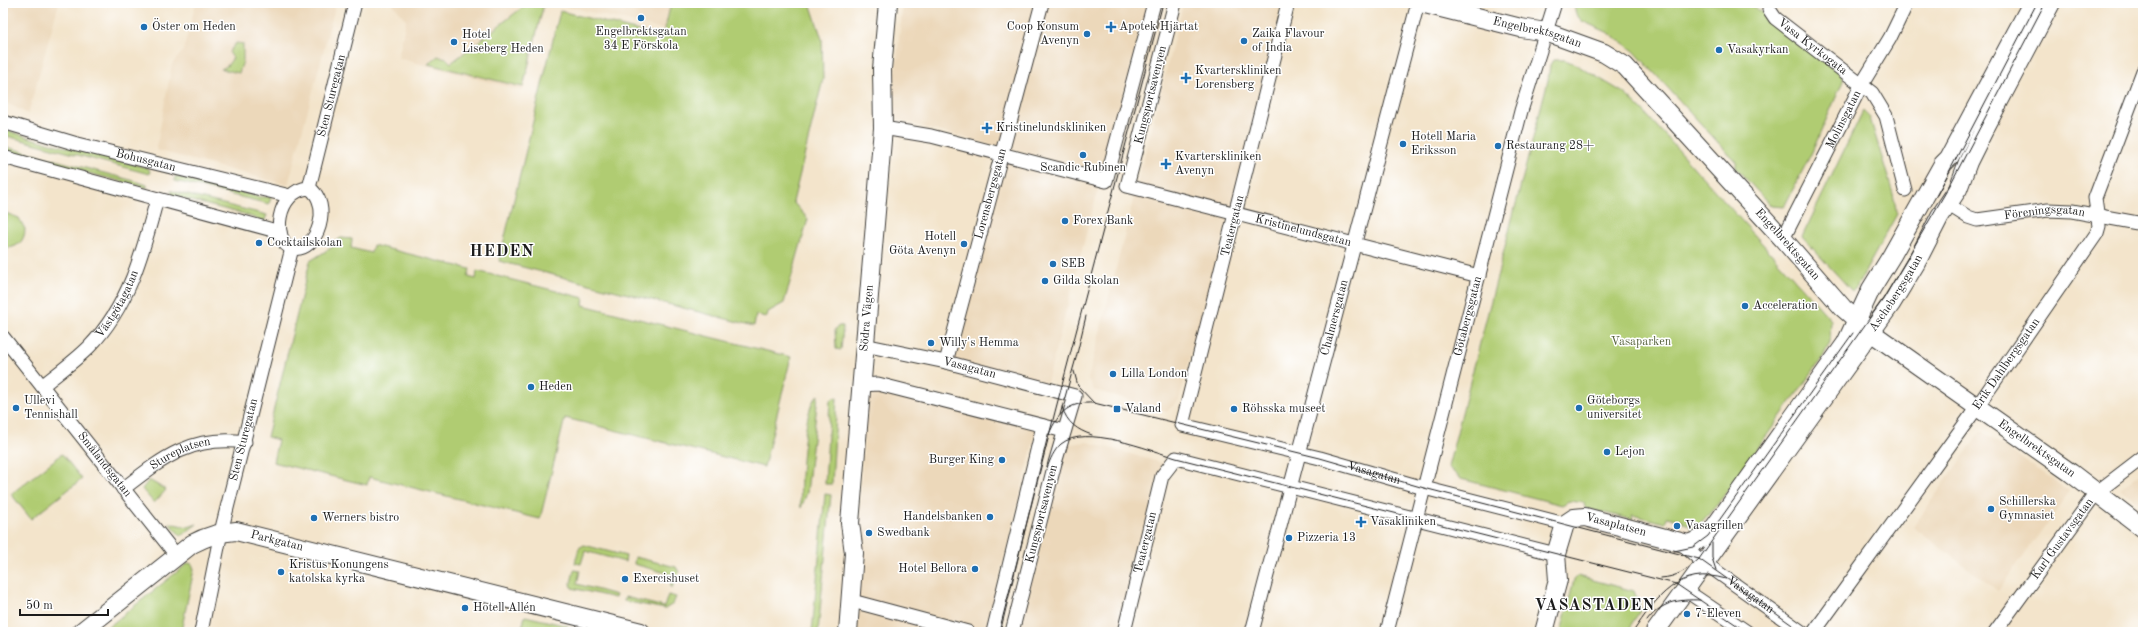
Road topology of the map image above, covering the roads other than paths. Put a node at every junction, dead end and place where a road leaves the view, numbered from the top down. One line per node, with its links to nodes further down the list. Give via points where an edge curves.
1 (355, 3): 21 (street, Sten Sturegatan)
2 (888, 3): 17 (street, Södra Vägen, via 882,69)
3 (1042, 3): 18 (street, Lorensbergsgatan)
4 (1154, 3): 18 (street, Kungsportsavenyen, via 1106,181)
5 (1175, 3): 20 (street, Kungsportsavenyen)
6 (1288, 3): 26 (street, Teatergatan)
7 (1420, 3): 13 (street, Engelbrektsgatan); 31 (street, Chalmersgatan)
8 (1555, 3): 13 (street, Götabergsgatan)
9 (1907, 3): 15 (street, Molinsgatan, via 1890,38)
10 (2032, 3): 34 (street, Aschebergsgatan, via 1949,158 1943,164 1871,289)
11 (2052, 3): 25 (street, Aschebergsgatan, via 1986,126 1958,189)
12 (1769, 9): 15 (street, Vasa Kyrkogata, via 1775,18)
13 (1546, 32): 30 (street, Engelbrektsgatan, via 1604,53 1625,66); 33 (street, Götabergsgatan, via 1521,111)
14 (2143, 71): 27 (street, Erik Dahlbergsgatan, via 2095,198)
15 (1862, 84): 22 (street, Vasa Kyrkogata, via 1872,93 1886,116); 30 (street, Molinsgatan)
16 (3, 122): 23 (street, Bohusgatan, via 71,142)
17 (882, 128): 18 (street, via 931,136); 37 (street, Södra Vägen)
18 (1002, 154): 38 (street, Lorensbergsgatan)
19 (3, 157): 24 (street)
20 (1127, 186): 26 (street, Kristinelundsgatan)
21 (309, 188): 23 (street, via 299,190); 32 (street, via 314,192 322,210 319,228 311,241)
22 (1905, 190)
23 (290, 196): 29 (street, via 283,208)
24 (157, 199): 29 (street); 40 (street, Västgötagatan, via 136,272 116,312 89,346)
25 (1948, 205): 27 (street, Föreningsgatan, via 1968,218 1976,220 2048,210); 35 (street, Aschebergsgatan, via 1916,263)
26 (1236, 214): 31 (street, Kristinelundsgatan); 43 (street, Teatergatan)
27 (2098, 215): 28 (street, Föreningsgatan); 42 (street, Erik Dahlbergsgatan, via 2099,226 2093,239)
28 (2143, 224)
29 (280, 232): 32 (street)
30 (1783, 239): 34 (street, Engelbrektsgatan)
31 (1354, 244): 33 (street, Kristinelundsgatan); 47 (street, Chalmersgatan)
32 (292, 248): 46 (street, Sten Sturegatan)
33 (1479, 276): 50 (street, Götabergsgatan)
34 (1857, 321): 35 (street, Engelbrektsgatan); 57 (street, Aschebergsgatan, via 1843,347 1708,536 1688,544)
35 (1872, 333): 42 (street, Engelbrektsgatan); 60 (street, Aschebergsgatan)
36 (3, 337): 40 (street, Smålandsgatan)
37 (864, 345): 38 (street, Vasagatan); 39 (street, Södra Vägen)
38 (946, 362): 41 (street, Vasagatan)
39 (862, 385): 44 (street, via 878,384); 62 (street, Södra Vägen, via 850,523 854,553)
40 (42, 386): 51 (street, Smålandsgatan)
41 (1075, 396): 45 (street, Kungsportsavenyen)
42 (1977, 407): 52 (street, Engelbrektsgatan); 77 (street, Erik Dahlbergsgatan)
43 (1182, 425): 47 (street, Vasagatan)
44 (1043, 426): 45 (street); 68 (street, Kungsportsavenyen)
45 (1064, 431): 69 (street, Kungsportsavenyen)
46 (245, 442): 51 (street, Stureplatsen, via 213,441 181,449); 56 (street, Sten Sturegatan)
47 (1300, 453): 49 (street, Chalmersgatan); 50 (street, Vasagatan)
48 (2143, 457): 52 (street, Karl Gustavsgatan)
49 (1290, 487): 53 (street); 70 (street, Teatergatan, via 1176,458 1162,476); 71 (street, Chalmersgatan)
50 (1424, 488): 53 (street, Götabergsgatan); 54 (street, Vasagatan)
51 (123, 489): 59 (street, Smålandsgatan)
52 (2096, 493): 55 (street, Engelbrektsgatan); 78 (street, Karl Gustavsgatan)
53 (1416, 519): 58 (street); 72 (street, Götabergsgatan)
54 (1565, 524): 57 (street, Vasaplatsen, via 1574,518 1585,517); 58 (street)
55 (2143, 528)
56 (221, 532): 59 (street, Parkgatan, via 206,537); 64 (street, Sten Sturegatan); 65 (street, Parkgatan, via 246,533)
57 (1680, 542): 60 (street, Vasaplatsen)
58 (1556, 554): 73 (street, via 1558,580)
59 (176, 556): 63 (street, Parkgatan)
60 (1703, 561): 61 (street); 76 (street, Vasagatan)
61 (1685, 590): 74 (street); 75 (street)
62 (852, 601): 66 (street, Södra Vägen); 67 (street)
63 (81, 632)
64 (201, 632)
65 (641, 632)
66 (848, 632)
67 (968, 632)
68 (993, 632)
69 (1012, 632)
70 (1124, 632)
71 (1252, 632)
72 (1387, 632)
73 (1544, 632)
74 (1655, 632)
75 (1747, 632)
76 (1802, 632)
77 (1814, 632)
78 (1995, 632)

